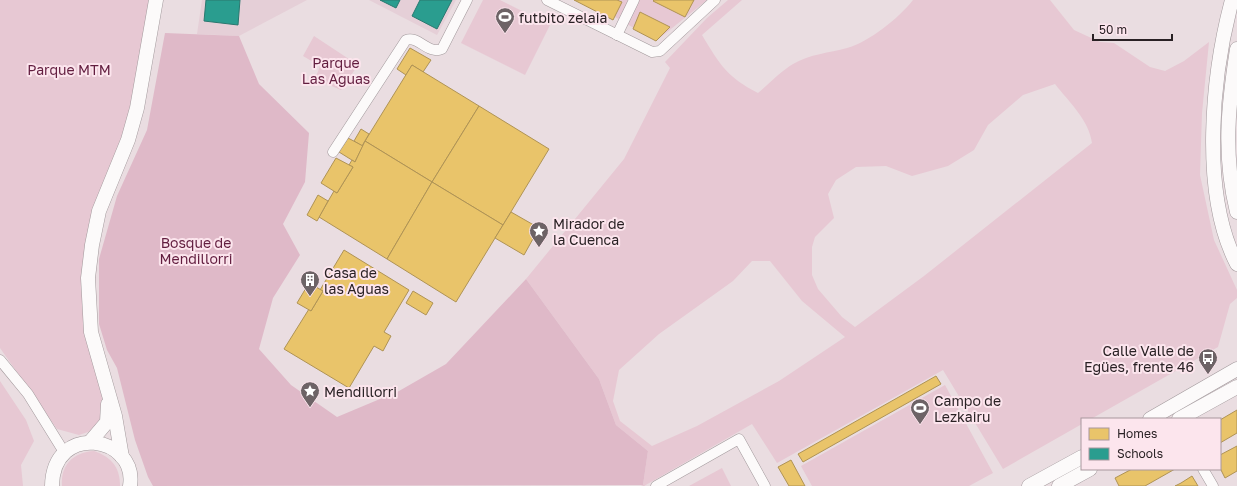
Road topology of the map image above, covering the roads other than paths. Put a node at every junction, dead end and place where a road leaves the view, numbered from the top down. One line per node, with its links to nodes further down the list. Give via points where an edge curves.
1 (156, 0): 14 (street, via 137,108 128,140 99,211 92,244 88,278 91,332)
2 (467, 0): 9 (street, via 442,49 432,50 411,39 406,40)
3 (547, 0): 7 (street)
4 (634, 0): 7 (street)
5 (714, 0): 7 (street, via 660,51 652,52)
6 (1232, 0): 11 (street, via 1224,28 1217,79 1214,156 1215,191 1229,249)
7 (617, 35)
8 (1237, 49): 10 (street, via 1227,140 1230,183)
9 (333, 152)
10 (1237, 212)
11 (1237, 264)
12 (0, 360): 19 (street, via 28,394)
13 (1237, 369): 16 (street)
14 (106, 383): 18 (street, via 107,422); 20 (street)
15 (1237, 388): 17 (street)
16 (1152, 418)
17 (1181, 418)
18 (90, 442): 19 (street, via 72,446); 20 (street, via 102,444)
19 (64, 452): 25 (street, via 56,462)
20 (122, 456): 26 (street, via 128,468)
21 (1081, 458): 29 (street)
22 (1088, 470): 24 (street)
23 (1204, 470): 30 (street)
24 (1062, 485)
25 (52, 486)
26 (130, 486)
27 (656, 486): 28 (street, via 739,439)
28 (765, 486)
29 (1029, 486)
30 (1213, 486)

